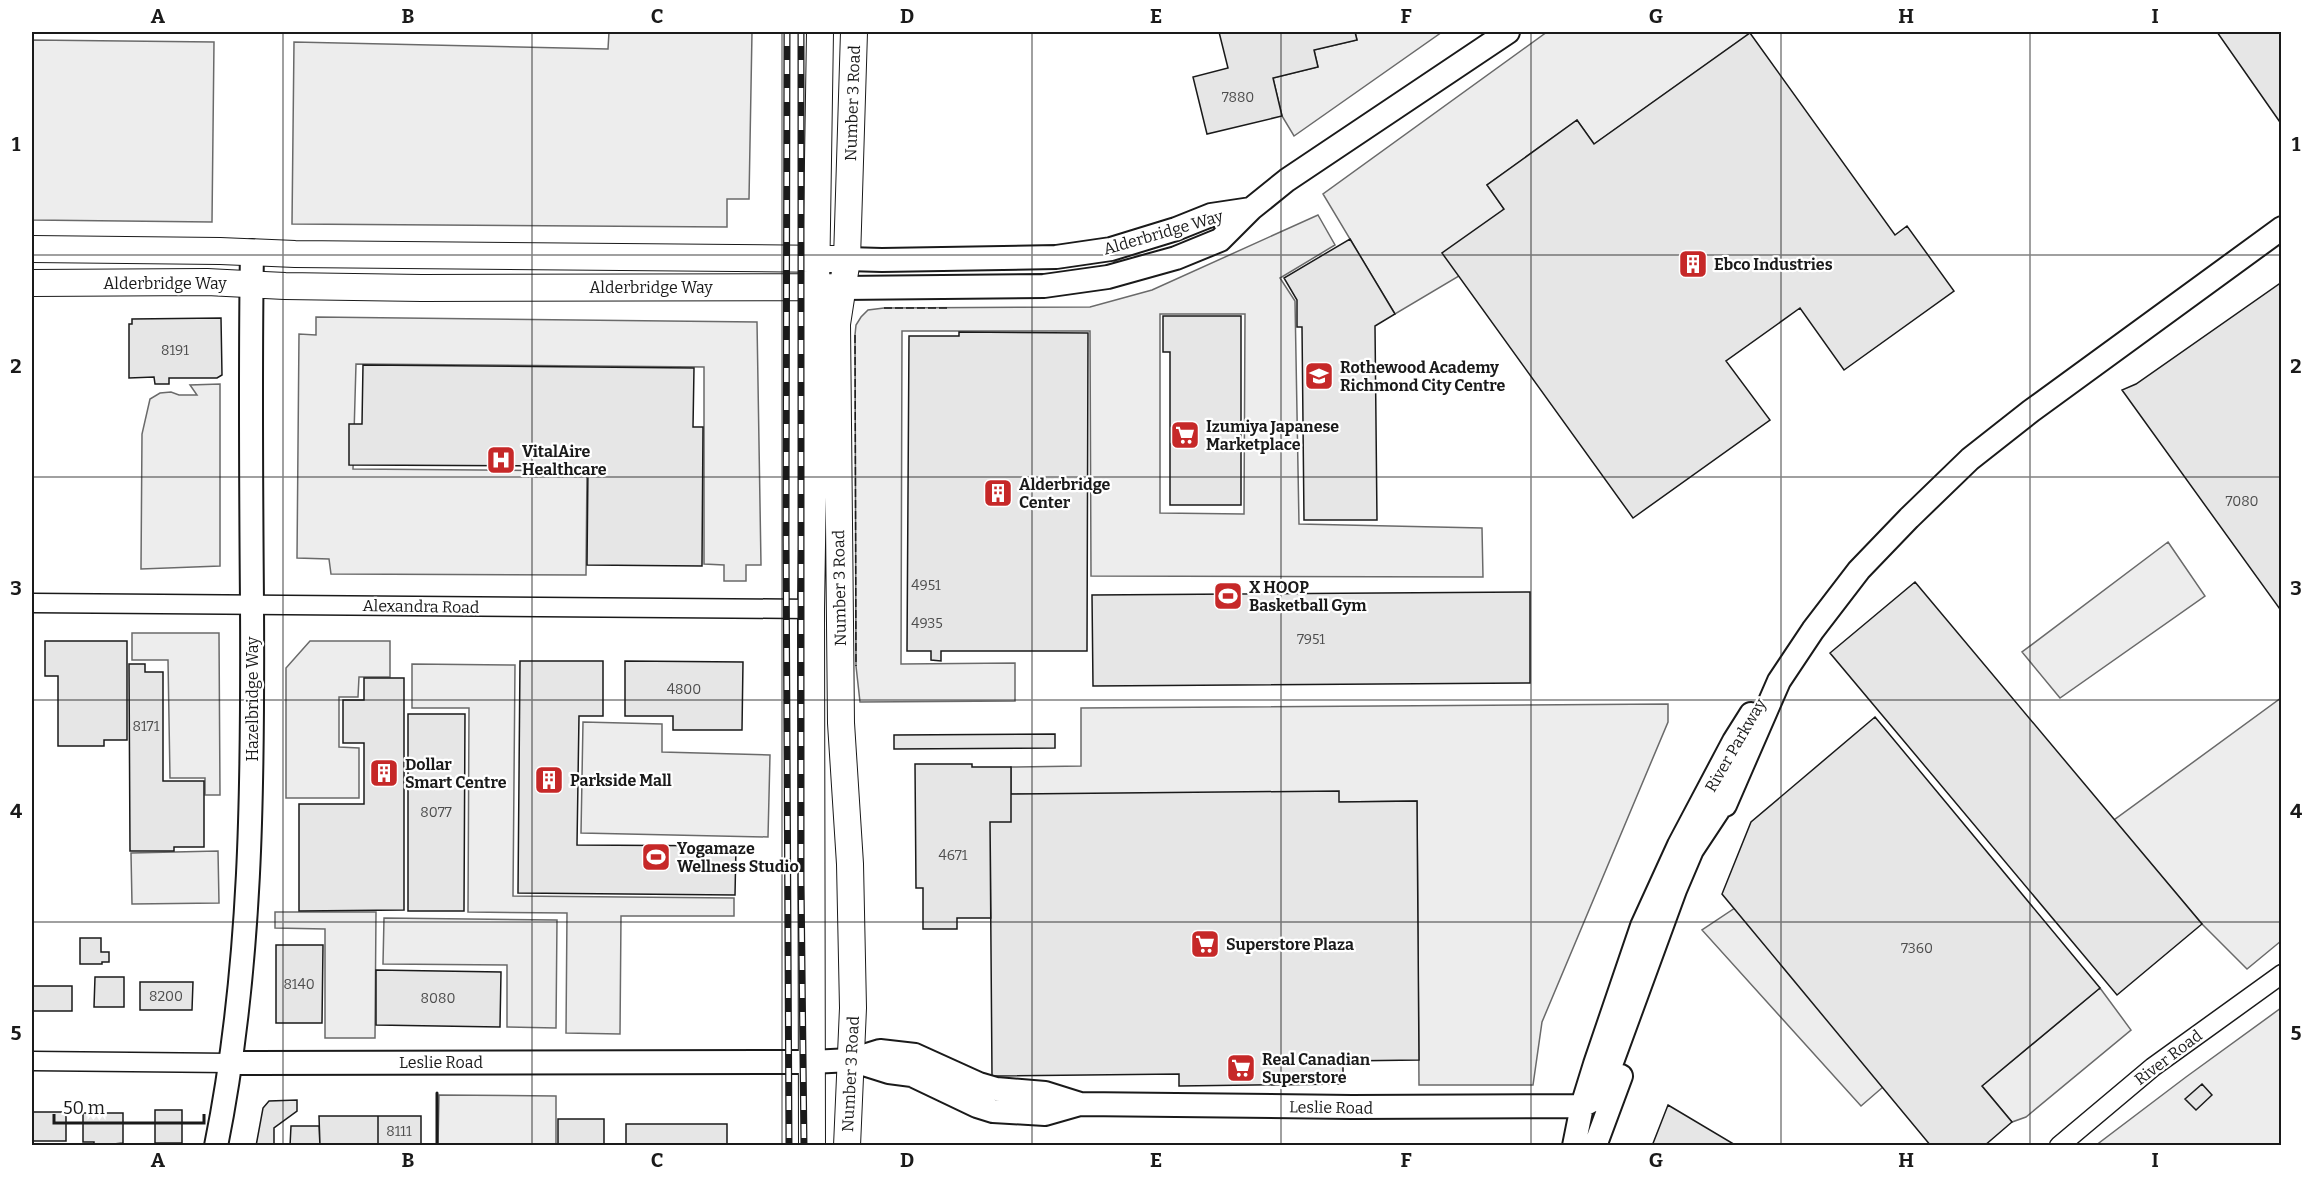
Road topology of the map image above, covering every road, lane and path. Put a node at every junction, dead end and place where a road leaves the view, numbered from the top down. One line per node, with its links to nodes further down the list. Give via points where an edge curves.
1 (820, 32): 8 (main road, Number 3 Road)
2 (854, 32): 9 (main road, Number 3 Road)
3 (1508, 32): 4 (street, Alderbridge Way, via 1287,180)
4 (1251, 209): 9 (street, Alderbridge Way, via 1211,215 1111,249 1056,257); 13 (street, Alderbridge Way, via 1220,240 1176,258 1108,277 1044,286)
5 (2282, 228): 17 (street, via 1970,459 1859,570)
6 (32, 249): 7 (main road, Alderbridge Way)
7 (252, 251): 8 (main road, Alderbridge Way); 11 (street, Hazelbridge Way)
8 (818, 258): 9 (main road, Alderbridge Way); 12 (main road, Number 3 Road)
9 (847, 259): 13 (main road, Number 3 Road)
10 (32, 283): 11 (main road, Alderbridge Way)
11 (251, 284): 12 (main road, Alderbridge Way, via 422,288); 15 (street, Hazelbridge Way)
12 (817, 287): 13 (main road, Alderbridge Way); 16 (main road, Number 3 Road)
13 (842, 288): 20 (main road, Number 3 Road, via 837,324 839,583 841,723 850,864)
14 (32, 603): 15 (street, Alexandra Road)
15 (252, 604): 16 (street, Alexandra Road); 23 (street, Hazelbridge Way, via 249,849)
16 (812, 609): 22 (main road, Number 3 Road)
17 (1779, 681): 18 (street, River Parkway); 24 (street, River Parkway, via 1766,692 1734,741 1660,885 1642,926)
18 (1731, 791): 24 (street, via 1692,850 1601,1092); 29 (street, River Parkway, via 1678,915)
19 (2282, 974): 30 (street, River Road, via 2153,1067)
20 (851, 1060): 22 (street, Leslie Road); 24 (street, Leslie Road, via 880,1051 915,1055 996,1089 1045,1093 1080,1104); 27 (main road, Number 3 Road)
21 (32, 1061): 23 (street, Leslie Road)
22 (811, 1062): 23 (street, Leslie Road); 26 (main road, Number 3 Road)
23 (230, 1063): 25 (street, Hazelbridge Way)
24 (1582, 1106): 28 (street, River Parkway)
25 (216, 1146)
26 (812, 1146)
27 (847, 1146)
28 (1574, 1146)
29 (1596, 1146)
30 (2059, 1146)

